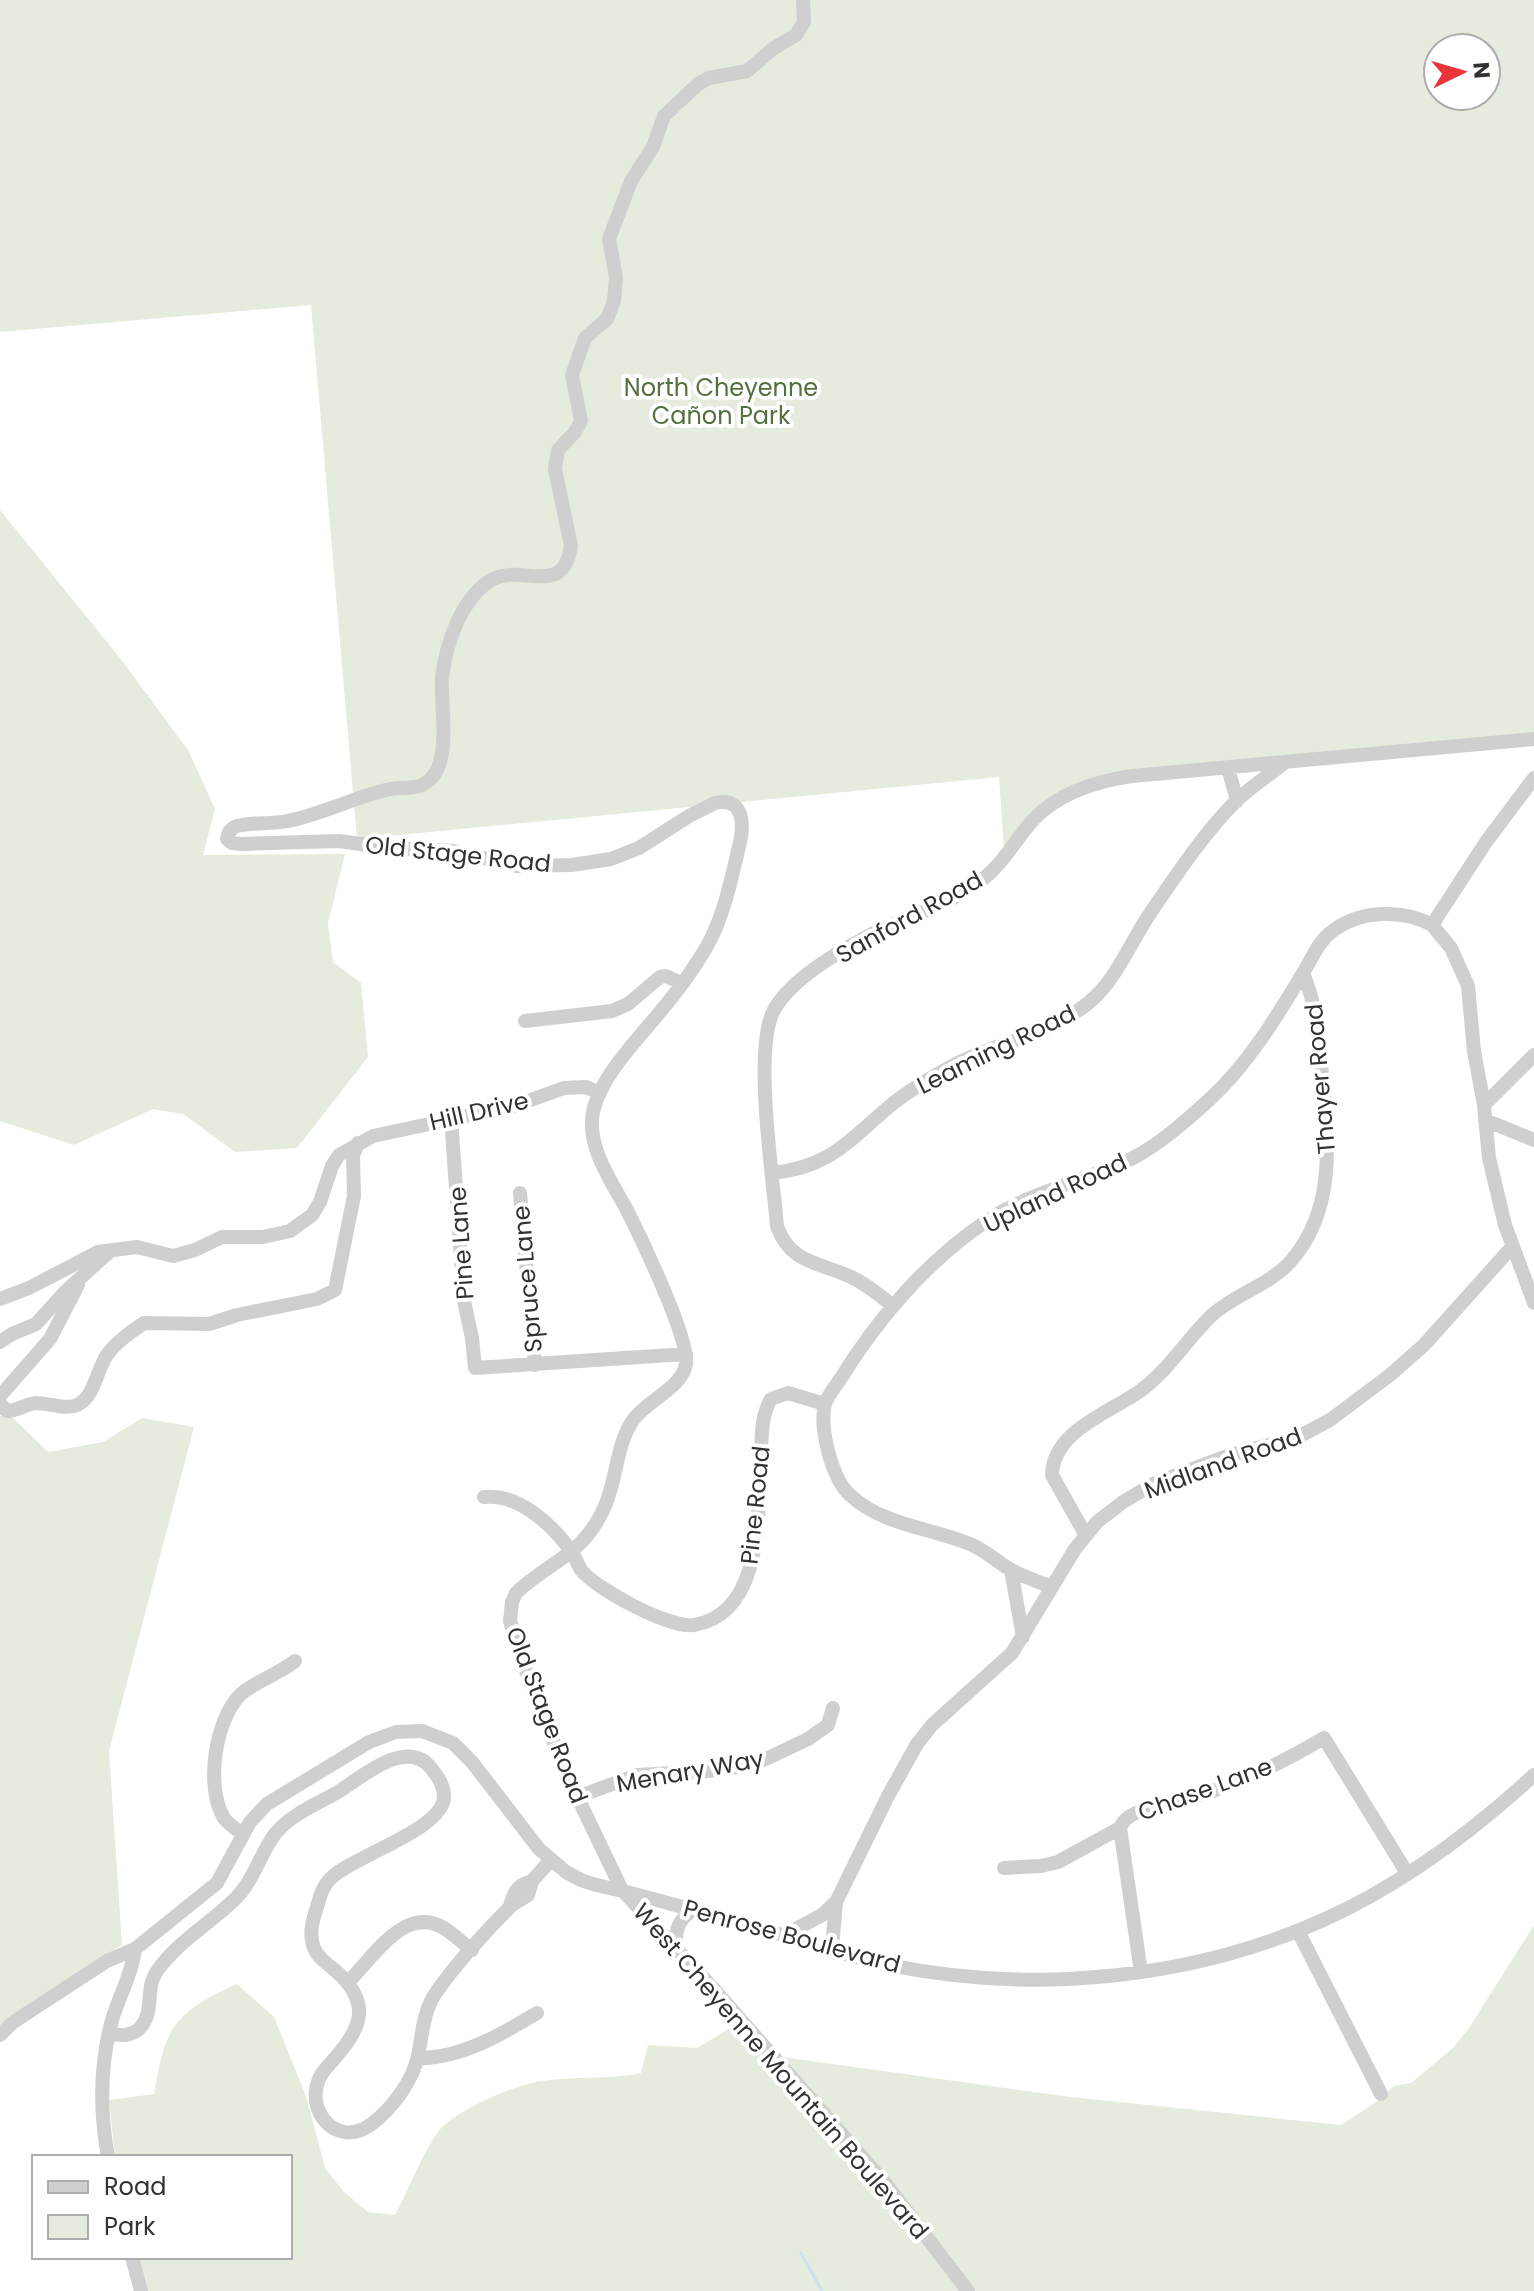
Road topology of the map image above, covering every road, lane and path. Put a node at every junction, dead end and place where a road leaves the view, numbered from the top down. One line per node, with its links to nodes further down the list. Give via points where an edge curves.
1 (803, 0): 9 (street, Old Stage Road, via 804,22 796,35 747,71 709,78 664,116 653,147 631,181 609,239 614,301 607,319 585,338 572,375 581,421 555,459 570,555 555,575 504,575 468,602 445,658 438,771 422,786 387,790 284,822 234,827 227,839 241,844 339,841 454,851 525,867 572,865 625,854 715,803 733,803 743,826 724,906 706,948)
2 (1534, 739): 3 (street, Sanford Road)
3 (1284, 763): 4 (street, Sanford Road); 6 (street, Leaming Road)
4 (1228, 768): 6 (street); 17 (street, Sanford Road, via 1107,780 1078,790 1035,818 978,883 854,944 791,988 774,1010 763,1049)
5 (1534, 778): 7 (street)
6 (1237, 801): 17 (street, Leaming Road, via 1176,877 1090,1001 1048,1027 924,1082 828,1158)
7 (1432, 925): 8 (street, Upland Road, via 1393,914 1350,921 1317,947); 13 (street, via 1459,960 1468,986)
8 (1303, 973): 24 (street, Upland Road, via 1242,1066 1190,1117 1132,1158 992,1218); 32 (street, Thayer Road, via 1314,998 1327,1128 1328,1168 1318,1214 1301,1249 1282,1271 1222,1307 1166,1370 1061,1447 1052,1475)
9 (681, 983): 10 (street, via 660,977 612,1011); 12 (street, Old Stage Road)
10 (525, 1021)
11 (1534, 1055): 13 (street)
12 (600, 1093): 14 (street, Hill Drive, via 586,1087 564,1088 514,1106); 26 (street, Old Stage Road, via 591,1125 594,1141 648,1254)
13 (1484, 1113): 15 (street); 19 (street, via 1492,1171)
14 (451, 1118): 16 (street, Hill Drive); 27 (street, Pine Lane, via 464,1301 475,1368)
15 (1534, 1140)
16 (358, 1142): 20 (street, via 332,1166 312,1215 290,1231 222,1237 173,1256 137,1247); 29 (street, via 354,1196 335,1290 209,1324 144,1323 109,1351 79,1404 28,1404 7,1411)
17 (773, 1173): 24 (street, Sanford Road, via 777,1226 785,1245 805,1260 857,1279)
18 (520, 1193): 27 (street, Spruce Lane)
19 (1512, 1247): 23 (street); 32 (street, Midland Road, via 1424,1345 1347,1409 1298,1437 1155,1483)
20 (113, 1249): 21 (street); 22 (street)
21 (79, 1281): 25 (street, via 36,1324); 28 (street, via 50,1339)
22 (0, 1299)
23 (1534, 1303)
24 (893, 1306): 30 (street, Upland Road)
25 (0, 1342)
26 (686, 1354): 27 (street); 33 (street, Old Stage Road, via 679,1377 629,1426 606,1505)
27 (535, 1365)
28 (0, 1396)
29 (0, 1404)
30 (825, 1404): 33 (street, Pine Road, via 781,1394 767,1406 752,1561 738,1598 721,1616 685,1626 665,1621 592,1581); 34 (street, via 832,1464 852,1497 892,1519 972,1545)
31 (484, 1497): 33 (street, Pine Road, via 506,1498 532,1512)
32 (1085, 1534): 35 (street, Midland Road)
33 (572, 1553): 40 (street, Old Stage Road, via 516,1593 510,1621)
34 (1011, 1570): 35 (street); 36 (street)
35 (1052, 1587): 36 (street, Midland Road)
36 (1023, 1637): 47 (street, Midland Road, via 1001,1665 917,1744)
37 (295, 1661): 42 (street, via 244,1691 219,1735 214,1770 218,1803 227,1822)
38 (833, 1708): 40 (street, Menary Way, via 828,1725 768,1758 708,1771 637,1775)
39 (1534, 1775): 45 (street, Penrose Boulevard, via 1479,1824)
40 (577, 1797): 46 (street, Old Stage Road)
41 (1120, 1828): 44 (street, via 1058,1862); 45 (street, Chase Lane, via 1137,1812 1215,1790 1277,1765 1324,1738); 55 (street, Chase Lane)
42 (243, 1834): 43 (street, via 267,1804 369,1742 396,1732 422,1731 453,1743 472,1762); 52 (street, via 217,1883)
43 (550, 1861): 46 (street, Penrose Boulevard, via 581,1880); 54 (street, via 532,1881 520,1885 510,1906)
44 (1004, 1868)
45 (1407, 1873): 49 (street, Penrose Boulevard)
46 (622, 1890): 48 (street, Penrose Boulevard); 51 (street, West Cheyenne Mountain Boulevard)
47 (836, 1902): 50 (street, Midland Road); 53 (street, Midland Road)
48 (693, 1910): 50 (street, Penrose Boulevard); 51 (street, via 676,1929)
49 (1298, 1931): 55 (street, Penrose Boulevard); 61 (street)
50 (785, 1935): 53 (street, Penrose Boulevard)
51 (675, 1947): 65 (street, West Cheyenne Mountain Boulevard, via 886,2184)
52 (135, 1949): 58 (street); 59 (street, via 107,1961)
53 (832, 1949): 55 (street, Penrose Boulevard, via 890,1965 985,1977)
54 (472, 1950): 56 (street, via 441,1926 413,1923 395,1932); 60 (street, via 432,1999)
55 (1141, 1972)
56 (348, 1982): 58 (street, via 319,1957 312,1942 313,1921 332,1876 427,1822 442,1807 441,1782 417,1757 387,1762 284,1825 243,1890 156,1972 150,2010 140,2027 125,2036); 60 (street, via 360,2006 354,2034 315,2088 327,2123 344,2133 373,2123 405,2086)
57 (537, 2013): 60 (street, via 458,2052)
58 (109, 2034): 62 (street, via 103,2112)
59 (0, 2035)
60 (418, 2058)
61 (1381, 2094)
62 (108, 2155)
63 (133, 2259): 64 (street)
64 (141, 2291)
65 (968, 2291)

